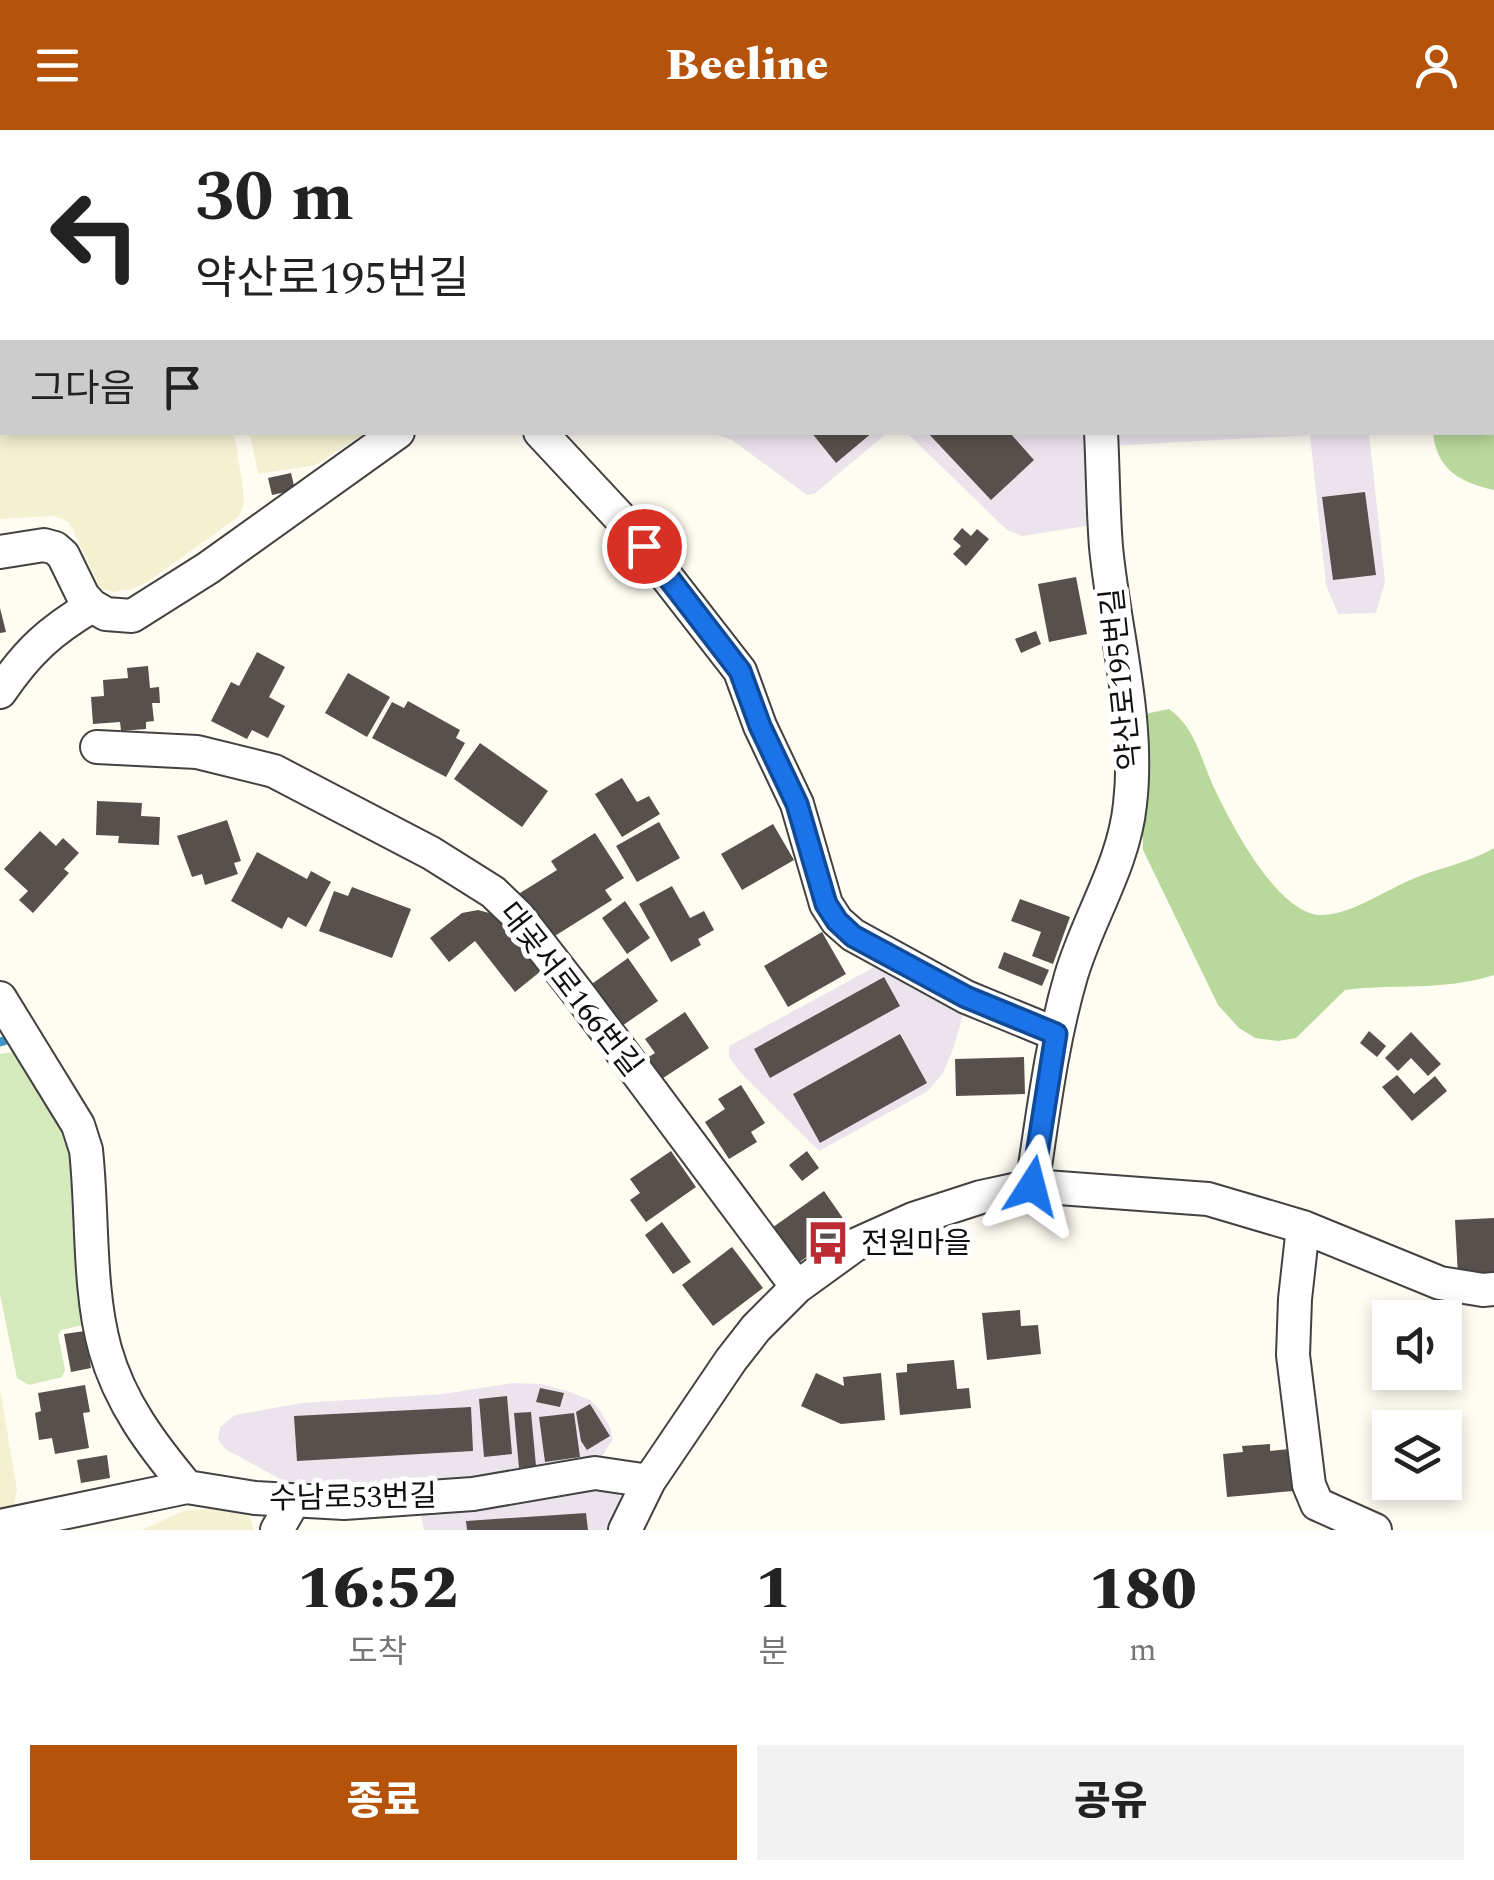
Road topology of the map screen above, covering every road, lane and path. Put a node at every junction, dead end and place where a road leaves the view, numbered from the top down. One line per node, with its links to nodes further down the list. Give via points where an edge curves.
1 (394, 435): 5 (lane, via 145,611 118,616)
2 (543, 435): 9 (lane, via 624,522 740,671 797,804 837,921 966,997)
3 (1101, 435): 9 (lane, 약산로195번길, via 1131,800 1124,839)
4 (0, 552): 5 (lane, via 55,548)
5 (92, 606): 6 (lane, via 40,640)
6 (0, 692)
7 (98, 747): 12 (lane, 대곶서로166번길, via 197,752 274,771 431,852 493,892 518,916)
8 (0, 998): 15 (lane, via 78,1125 86,1150 104,1348 147,1436)
9 (1056, 1034): 10 (lane, 약산로195번길)
10 (1032, 1186): 11 (lane, via 1208,1199); 12 (lane, via 965,1202 855,1244)
11 (1303, 1227): 13 (lane, via 1440,1283); 19 (lane, via 1293,1355 1309,1485 1317,1504)
12 (797, 1287): 14 (lane, via 731,1360)
13 (1494, 1288)
14 (649, 1480): 16 (lane, 수남로53번길, via 595,1473); 18 (lane)
15 (187, 1488): 16 (lane, 수남로53번길); 17 (lane, 수남로53번길)
16 (285, 1516)
17 (0, 1526)
18 (625, 1530)
19 (1376, 1530)

